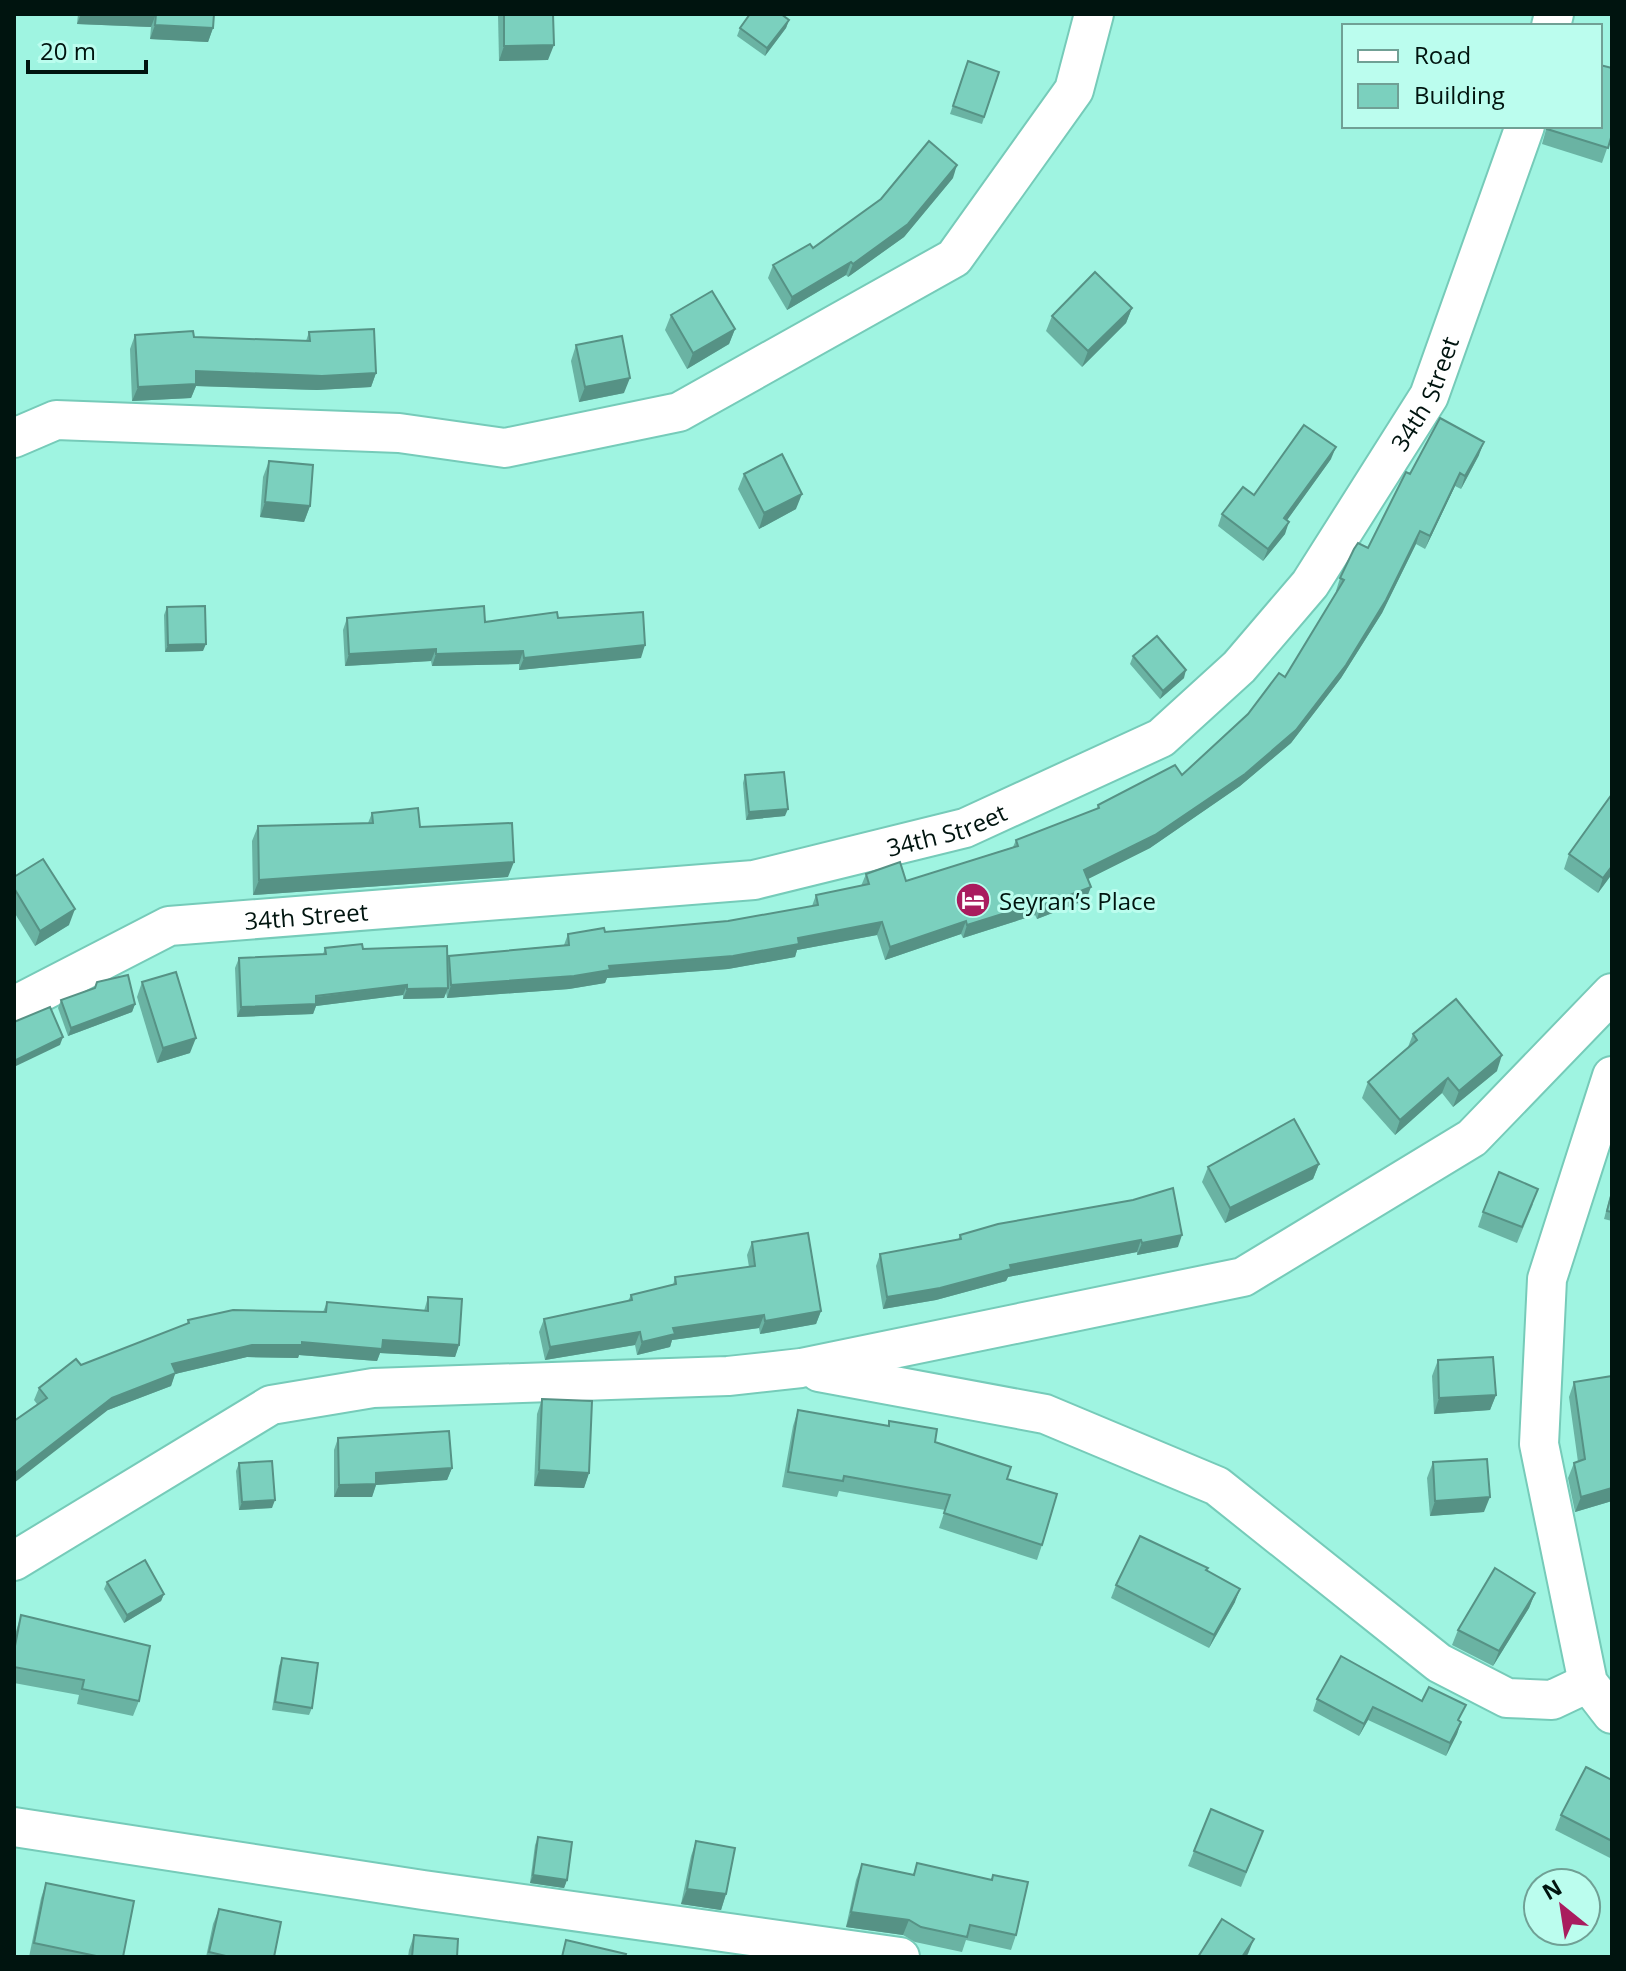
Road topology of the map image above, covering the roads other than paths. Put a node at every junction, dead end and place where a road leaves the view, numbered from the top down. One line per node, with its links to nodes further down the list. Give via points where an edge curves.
1 (1094, 14): 3 (street, via 1074,90 954,258 679,412 505,448 399,433 56,420)
2 (1524, 128): 5 (street, 34th Street, via 1429,396 1310,584 1239,667 1161,738 965,828 754,880 169,926)
3 (14, 438)
4 (1612, 993): 7 (street, via 1472,1138 1243,1277)
5 (14, 1006)
6 (1612, 1076): 9 (street, via 1547,1279 1539,1429)
7 (801, 1368): 8 (street, via 728,1376 373,1388 271,1405); 9 (street, via 1045,1414 1217,1486 1439,1663 1507,1698 1552,1700)
8 (14, 1561)
9 (1588, 1683): 10 (street)
10 (1612, 1714)
11 (14, 1827): 12 (street)
12 (900, 1957)

